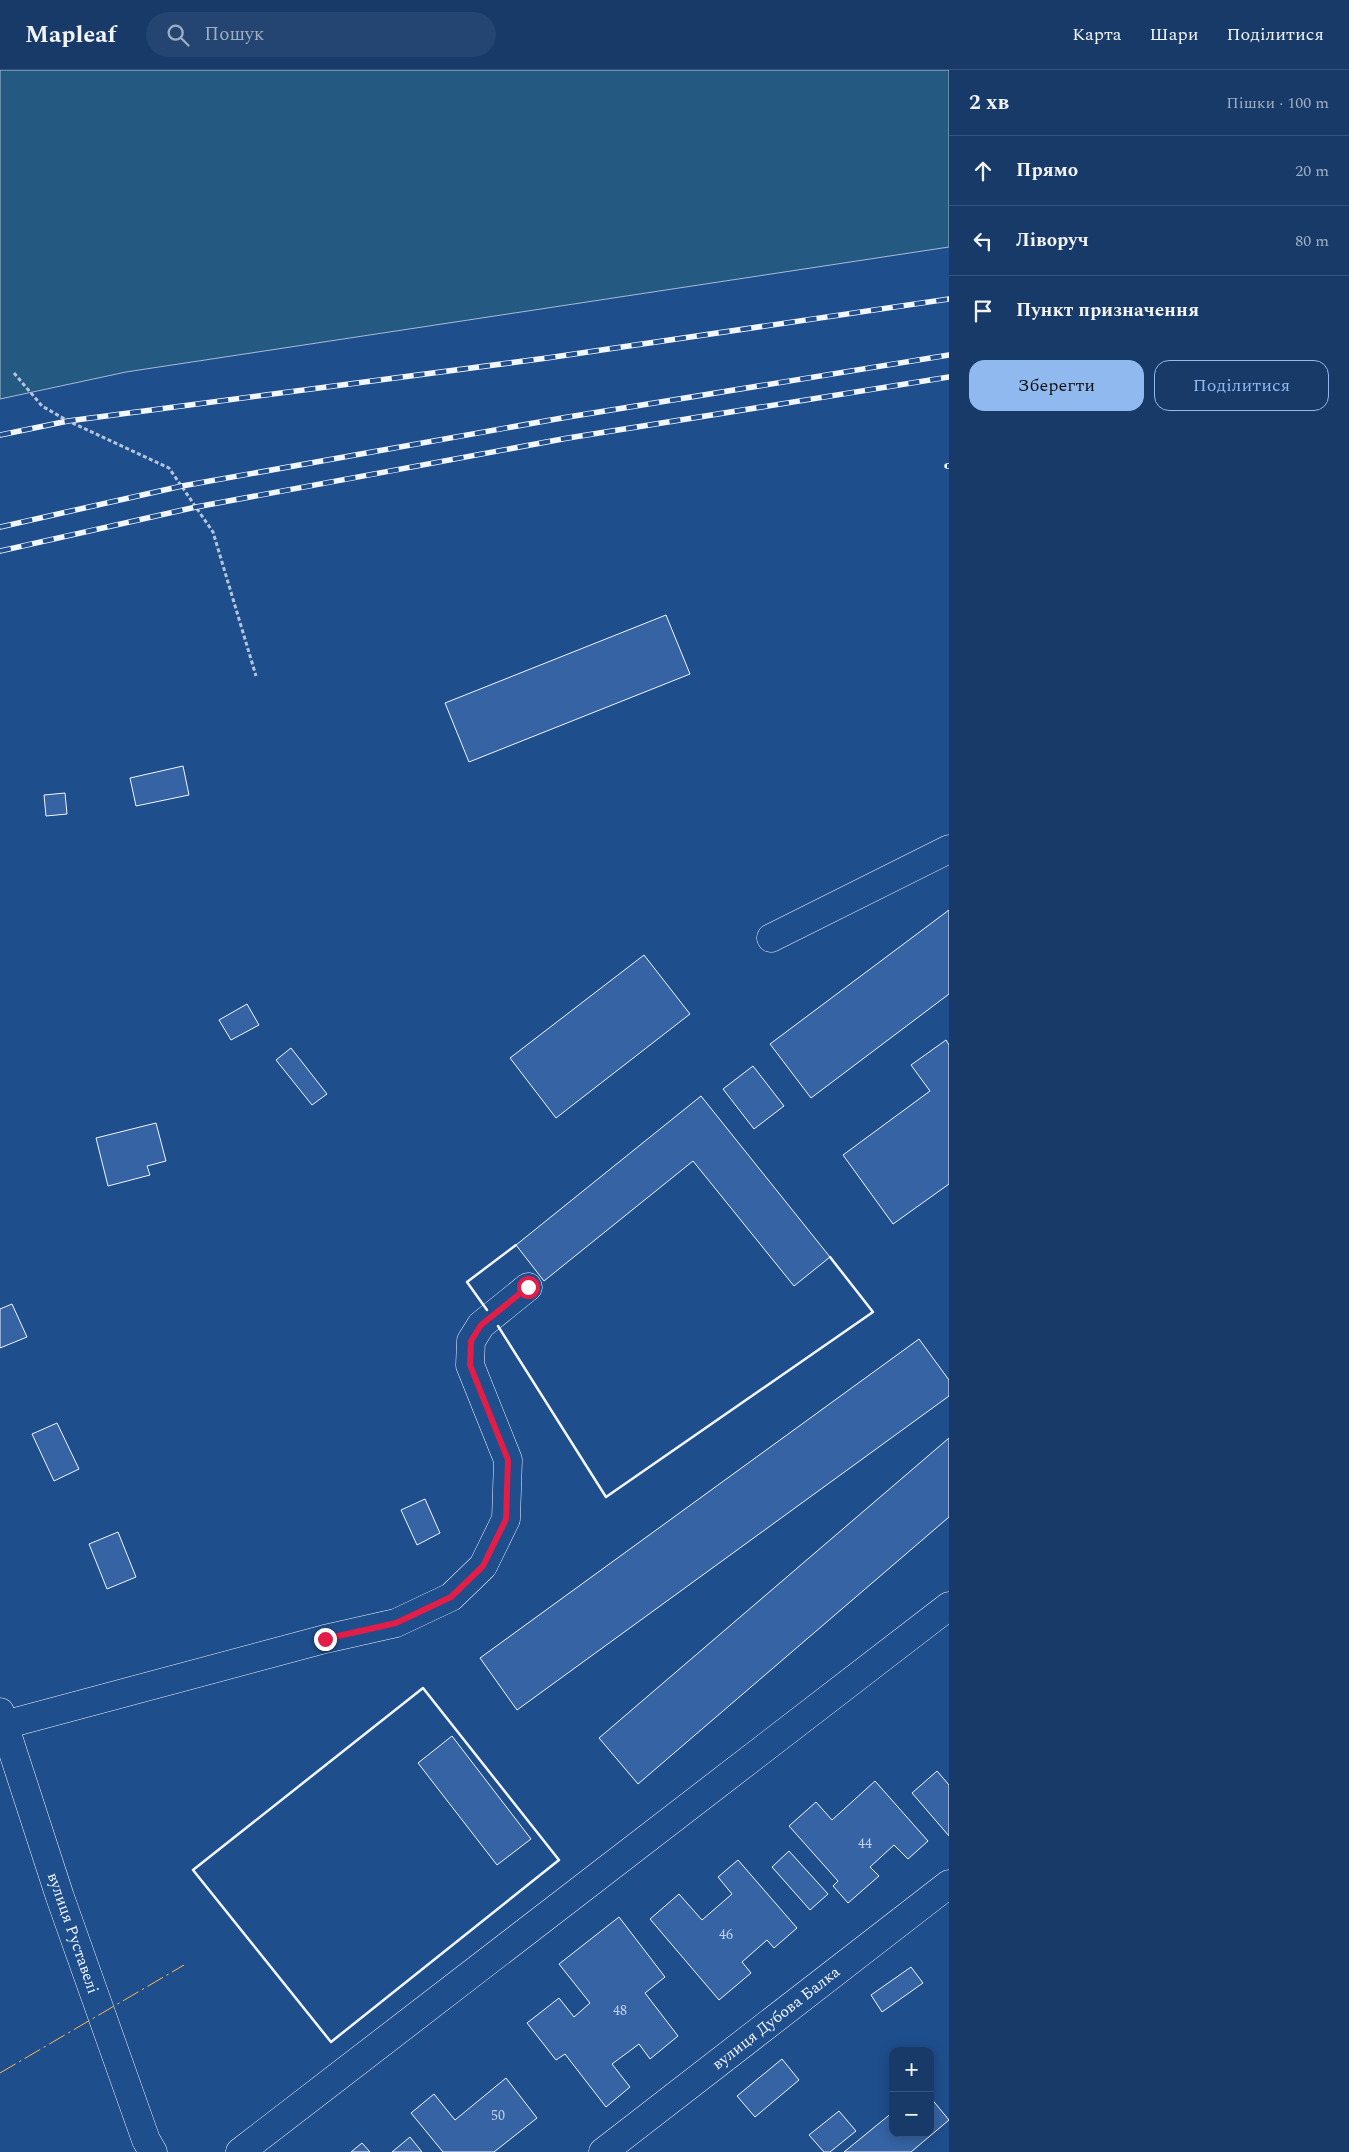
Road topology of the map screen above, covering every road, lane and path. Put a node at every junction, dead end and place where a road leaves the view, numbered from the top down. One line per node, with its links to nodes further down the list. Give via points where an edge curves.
1 (14, 373): 2 (path, via 42,406 169,468 214,532)
2 (256, 676)
3 (949, 849): 4 (street)
4 (771, 938)
5 (528, 1287): 7 (street, via 481,1325 471,1341 470,1365 508,1460 506,1519 483,1566 451,1597 396,1623)
6 (949, 1606): 10 (street)
7 (2, 1718): 9 (street, вулиця Руставелі, via 60,1898)
8 (949, 1884): 11 (street, вулиця Дубова Балка)
9 (153, 2152)
10 (240, 2152)
11 (603, 2152)

